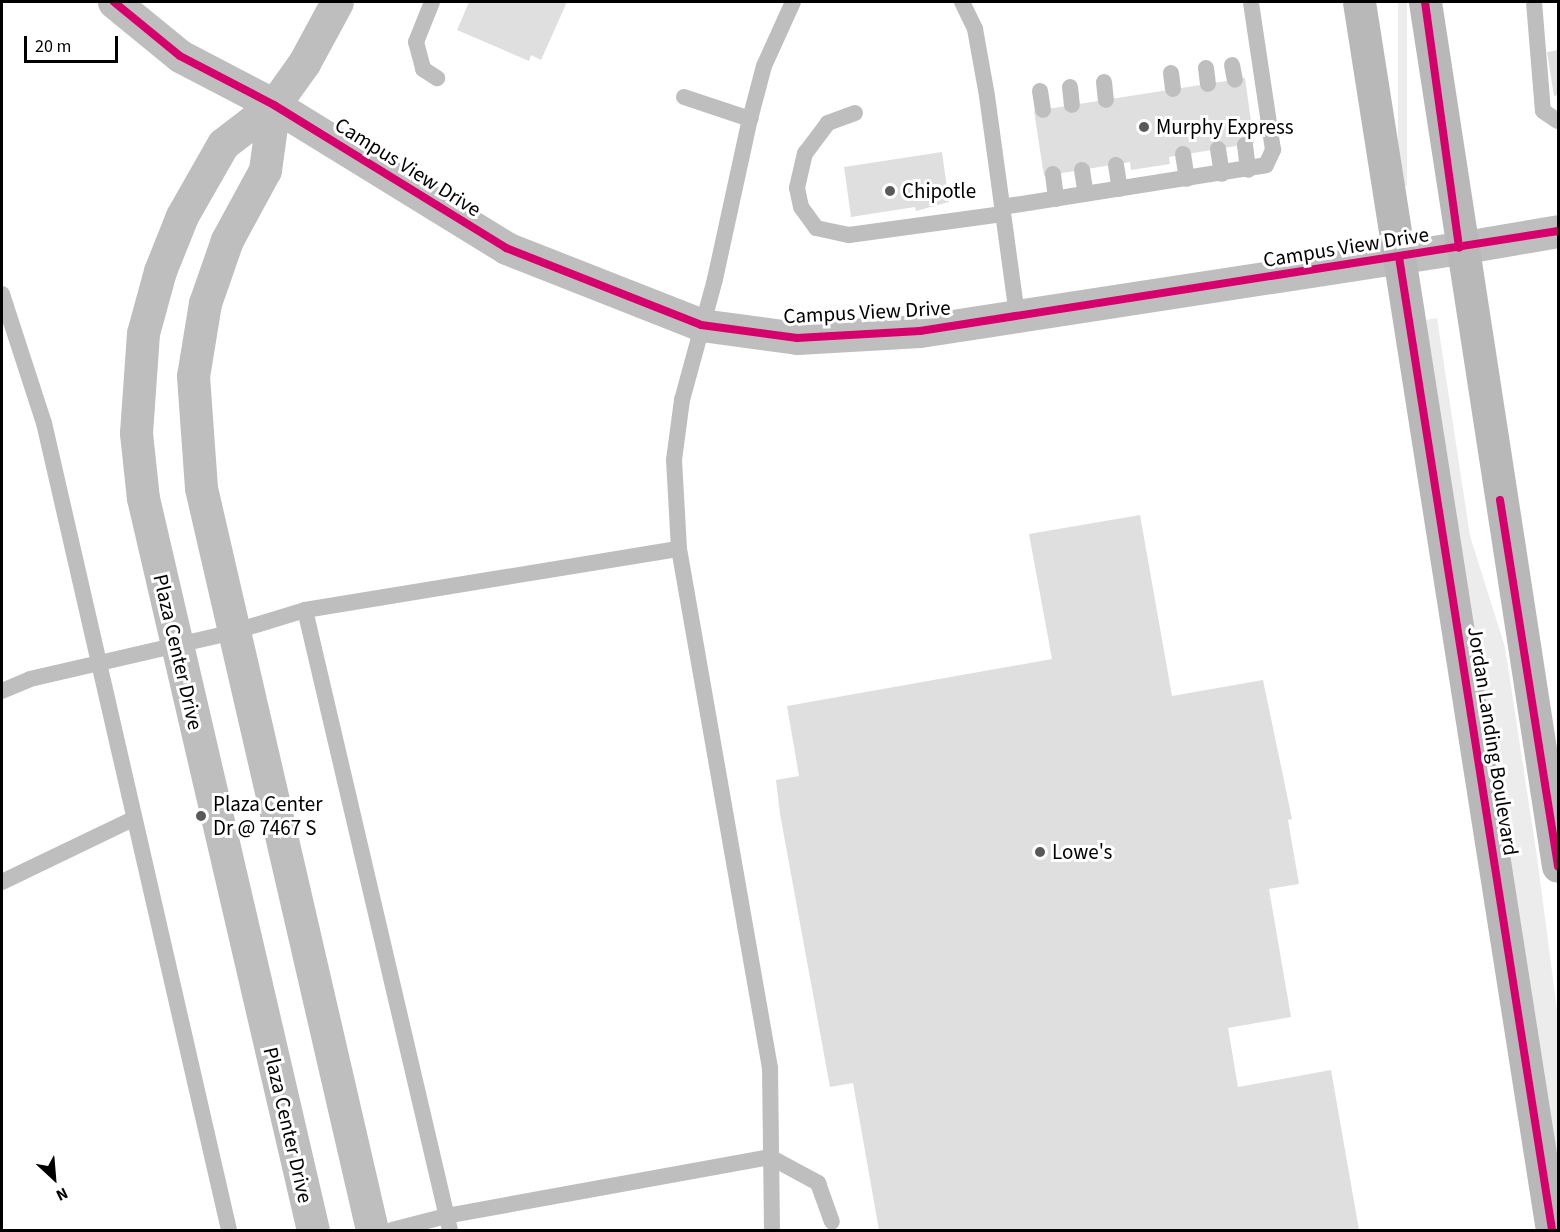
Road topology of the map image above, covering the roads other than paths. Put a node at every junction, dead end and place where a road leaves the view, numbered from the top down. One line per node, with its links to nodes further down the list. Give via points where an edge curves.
1 (114, 2): 16 (street, Campus View Drive, via 180,56)
2 (337, 2): 16 (street, Plaza Center Drive, via 304,63)
3 (432, 2): 10 (lane, via 416,42 423,69)
4 (793, 2): 20 (lane, via 764,66)
5 (962, 2): 34 (lane, via 975,29)
6 (1251, 2): 27 (lane, via 1273,150 1266,165)
7 (1359, 2): 37 (main road, Jordan Landing Boulevard)
8 (1425, 2): 36 (main road)
9 (1534, 2): 21 (lane, via 1543,111)
10 (437, 78)
11 (1104, 82): 15 (lane)
12 (1070, 87): 17 (lane)
13 (1040, 91): 18 (lane)
14 (684, 97): 20 (lane)
15 (1106, 100)
16 (274, 105): 40 (street, Campus View Drive, via 506,248); 43 (street, Plaza Center Drive, via 265,170 227,240 205,303 193,376 201,488); 44 (street, Plaza Center Drive, via 223,144 160,272 143,333 137,444 143,498)
17 (1072, 105)
18 (1043, 110)
19 (855, 113): 34 (lane, via 828,123 805,153 797,188 801,207 816,228 849,235)
20 (750, 119): 40 (lane)
21 (1558, 121)
22 (1245, 145): 27 (lane)
23 (1218, 149): 29 (lane)
24 (1183, 154): 30 (lane)
25 (1116, 165): 31 (lane)
26 (1082, 170): 32 (lane)
27 (1248, 170): 29 (lane)
28 (1053, 174): 33 (lane)
29 (1222, 174): 30 (lane)
30 (1187, 179): 31 (lane)
31 (1120, 189): 32 (lane)
32 (1086, 194): 33 (lane)
33 (1056, 199): 34 (lane)
34 (1003, 211): 39 (lane)
35 (1558, 231): 36 (street, Campus View Drive)
36 (1459, 248): 37 (street, Campus View Drive); 48 (main road)
37 (1399, 257): 39 (street, Campus View Drive); 58 (main road, Jordan Landing Boulevard)
38 (2, 294): 45 (lane, via 44,423)
39 (1017, 316): 40 (street, Campus View Drive, via 920,331 797,339)
40 (701, 325): 41 (lane, via 682,400 674,460)
41 (679, 549): 42 (lane); 50 (lane, via 770,1068)
42 (305, 610): 43 (lane); 52 (lane)
43 (233, 632): 44 (lane); 55 (street, Plaza Center Drive)
44 (177, 645): 45 (lane); 54 (street, Plaza Center Drive)
45 (99, 662): 46 (lane); 47 (lane)
46 (2, 691)
47 (133, 819): 49 (lane); 53 (lane)
48 (1558, 866)
49 (2, 882)
50 (770, 1157): 51 (lane, via 818,1183); 52 (lane); 57 (lane)
51 (832, 1222)
52 (448, 1223): 56 (lane)
53 (230, 1230)
54 (313, 1230)
55 (372, 1230)
56 (392, 1230)
57 (772, 1230)
58 (1552, 1230)

